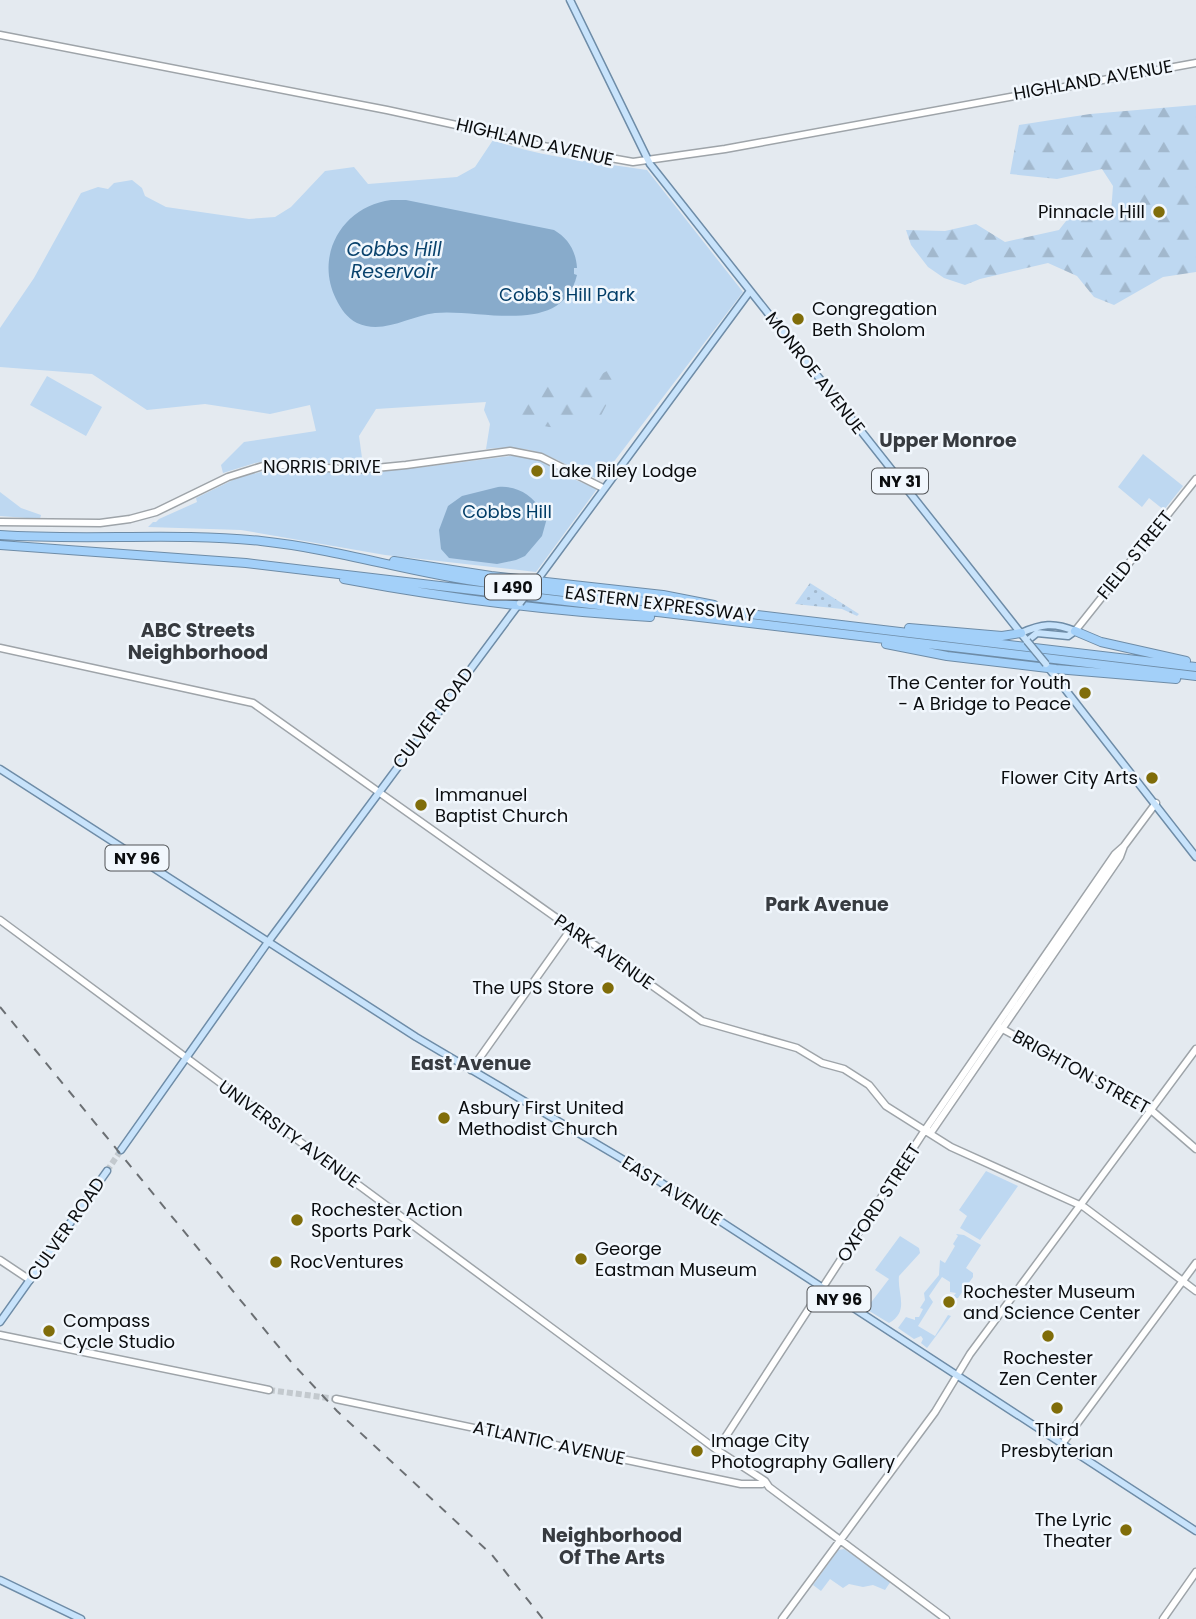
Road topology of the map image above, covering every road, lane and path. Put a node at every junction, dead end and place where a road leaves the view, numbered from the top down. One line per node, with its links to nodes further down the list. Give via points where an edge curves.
1 (570, 0): 4 (main road, MONROE AVENUE / NY 31)
2 (0, 35): 4 (street, HIGHLAND AVENUE, via 404,113 582,155)
3 (1196, 63): 4 (street, HIGHLAND AVENUE)
4 (648, 161): 5 (main road, MONROE AVENUE / NY 31)
5 (750, 291): 7 (main road, CULVER ROAD); 20 (main road, MONROE AVENUE / NY 31)
6 (1196, 479): 18 (street, FIELD STREET)
7 (603, 488): 8 (street, NORRIS DRIVE, via 541,457 510,451 355,470 263,466 130,519); 13 (main road, CULVER ROAD)
8 (0, 523)
9 (0, 536): 11 (highway, EASTERN EXPRESSWAY / I 490, via 209,538)
10 (0, 545): 12 (highway, EASTERN EXPRESSWAY / I 490)
11 (321, 550): 13 (highway); 15 (highway, EASTERN EXPRESSWAY / I 490, via 480,582)
12 (274, 566): 14 (highway, via 414,592); 16 (highway, EASTERN EXPRESSWAY / I 490)
13 (536, 582): 14 (main road, CULVER ROAD, bridge); 15 (highway, via 663,595)
14 (519, 604): 16 (highway); 27 (main road, CULVER ROAD)
15 (766, 616): 17 (highway, EASTERN EXPRESSWAY / I 490)
16 (727, 621): 19 (highway, EASTERN EXPRESSWAY / I 490)
17 (849, 626): 20 (highway, via 1002,636); 23 (highway, EASTERN EXPRESSWAY / I 490)
18 (1074, 631): 20 (main road, via 1051,624); 21 (main road, via 1068,636 1039,633); 23 (highway)
19 (824, 632): 24 (highway, via 940,655); 25 (highway, EASTERN EXPRESSWAY / I 490)
20 (1021, 633): 21 (main road, MONROE AVENUE / NY 31)
21 (1027, 641): 24 (main road, MONROE AVENUE / NY 31, bridge)
22 (0, 648): 27 (street, PARK AVENUE, via 249,701)
23 (1196, 665)
24 (1048, 666): 25 (highway, via 1140,677); 28 (main road, MONROE AVENUE / NY 31)
25 (1196, 678)
26 (0, 769): 32 (main road, EAST AVENUE / NY 96)
27 (378, 793): 31 (street, PARK AVENUE); 32 (main road, CULVER ROAD)
28 (1156, 803): 29 (main road, MONROE AVENUE / NY 31); 33 (street, OXFORD STREET)
29 (1196, 857)
30 (0, 920): 35 (street, UNIVERSITY AVENUE)
31 (571, 929): 36 (street); 38 (street, PARK AVENUE, via 702,1021 797,1048 844,1069 869,1086 885,1105)
32 (268, 942): 35 (main road, CULVER ROAD); 36 (main road, EAST AVENUE / NY 96)
33 (999, 1027): 37 (street, BRIGHTON STREET); 38 (street, OXFORD STREET, via 932,1131)
34 (1196, 1049): 37 (street)
35 (186, 1059): 40 (main road, CULVER ROAD); 55 (street, UNIVERSITY AVENUE)
36 (471, 1070): 47 (main road, EAST AVENUE / NY 96, via 651,1176)
37 (1151, 1110): 39 (street, BRIGHTON STREET); 42 (street)
38 (926, 1132): 42 (street, PARK AVENUE); 47 (street, OXFORD STREET)
39 (1196, 1149)
40 (121, 1150)
41 (107, 1171): 45 (main road, CULVER ROAD)
42 (1080, 1205): 46 (street, PARK AVENUE); 51 (street)
43 (0, 1260): 45 (street)
44 (1196, 1263): 46 (street)
45 (30, 1280): 49 (main road, CULVER ROAD)
46 (1183, 1281): 48 (street, PARK AVENUE); 54 (street)
47 (823, 1288): 51 (main road, EAST AVENUE / NY 96); 55 (street, OXFORD STREET)
48 (1196, 1291)
49 (0, 1322)
50 (0, 1335): 52 (street)
51 (956, 1375): 54 (main road, EAST AVENUE / NY 96); 58 (street, via 935,1412)
52 (269, 1390)
53 (335, 1399): 56 (street, ATLANTIC AVENUE)
54 (1062, 1444): 57 (main road, EAST AVENUE / NY 96)
55 (717, 1450): 56 (street, UNIVERSITY AVENUE)
56 (765, 1486): 58 (street, UNIVERSITY AVENUE)
57 (1196, 1531)
58 (839, 1540): 62 (street); 63 (street, UNIVERSITY AVENUE)
59 (1196, 1572): 64 (street)
60 (0, 1580): 61 (main road)
61 (82, 1619)
62 (782, 1619)
63 (946, 1619)
64 (1163, 1619)

